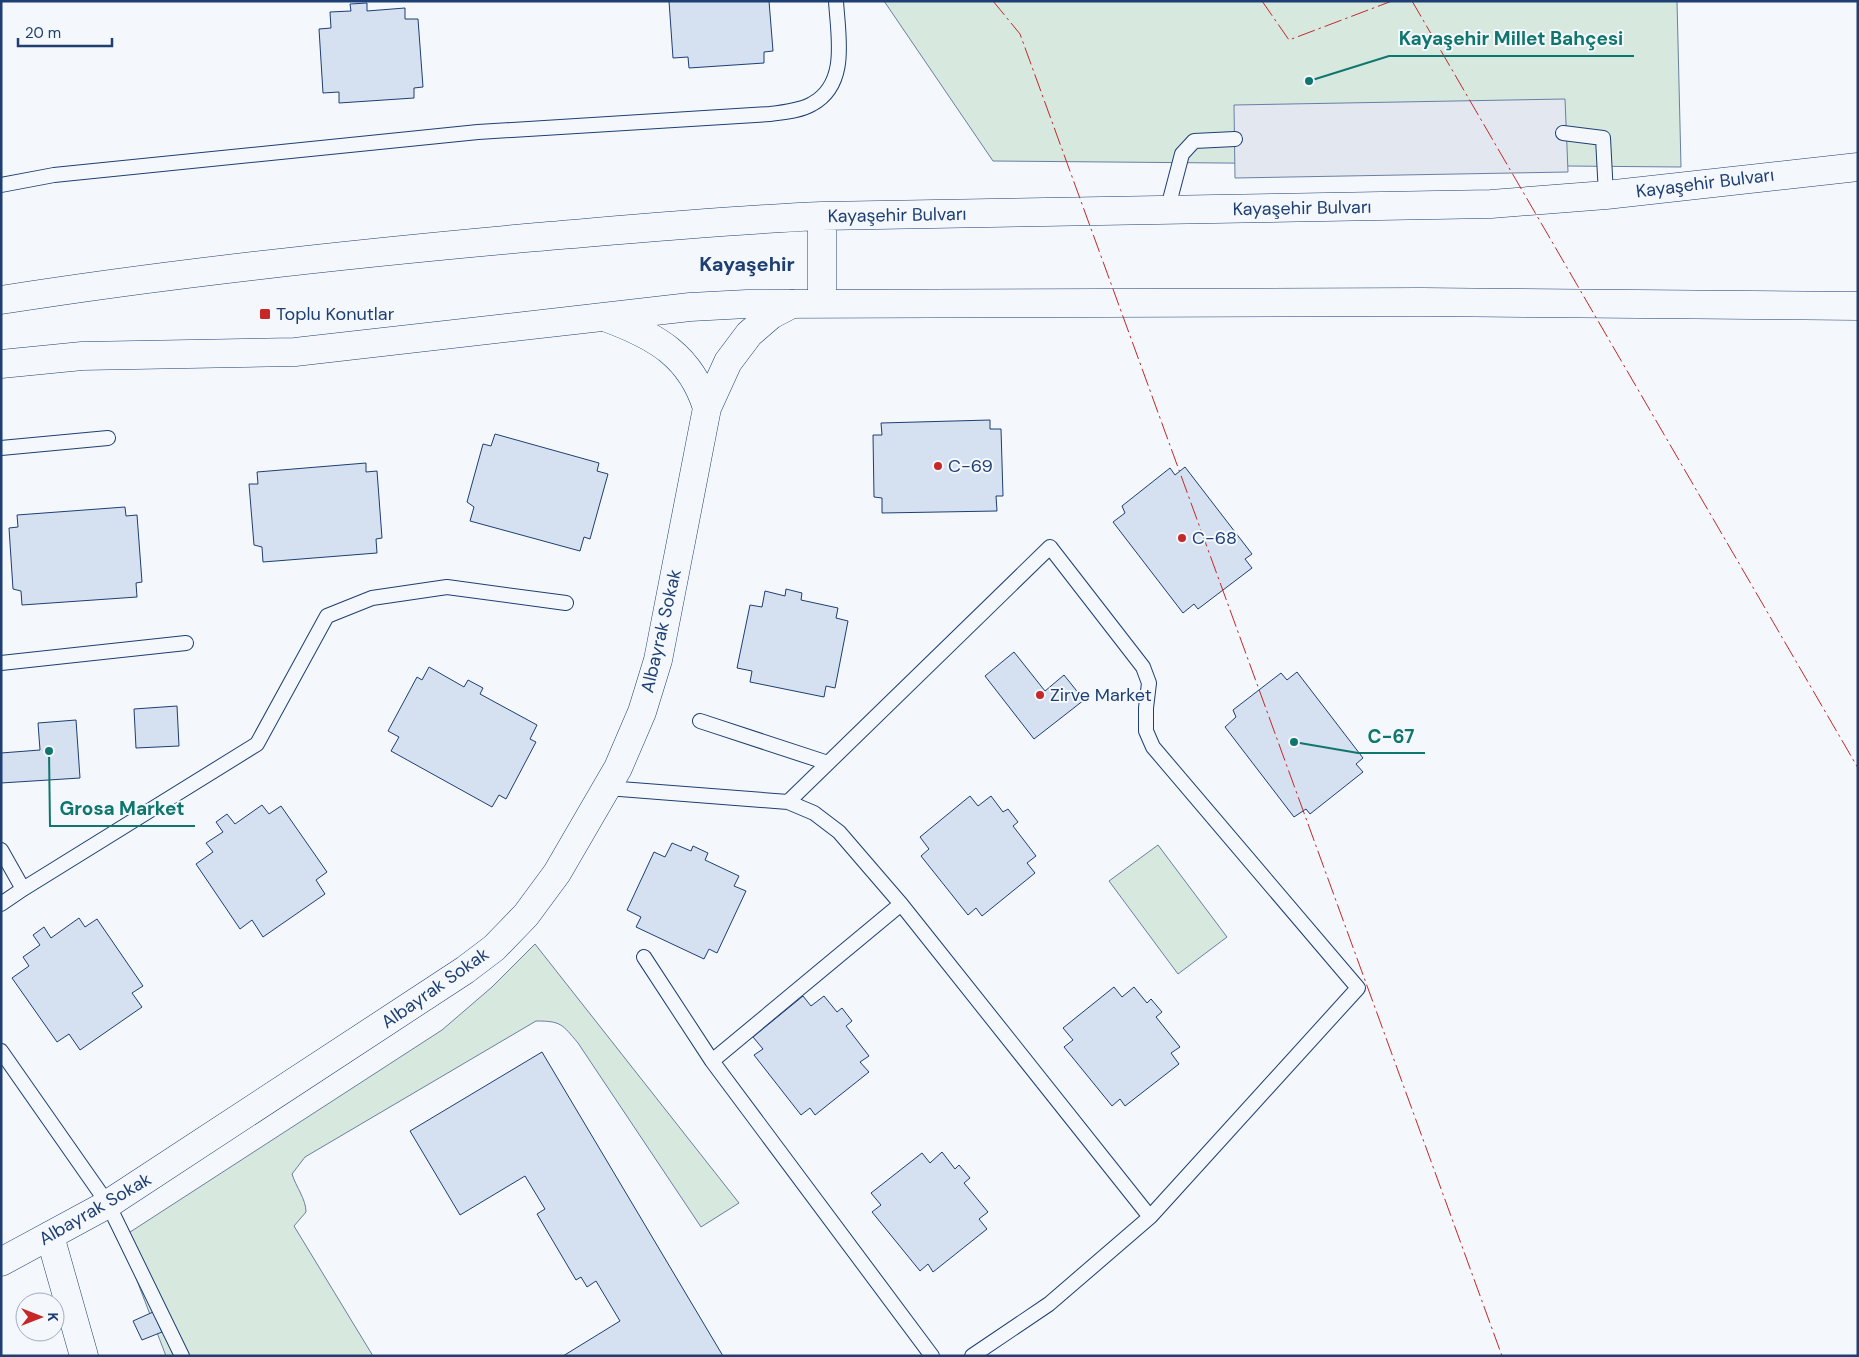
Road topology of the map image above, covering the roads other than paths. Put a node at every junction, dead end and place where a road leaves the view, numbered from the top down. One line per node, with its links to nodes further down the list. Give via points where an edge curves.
1 (836, 1): 5 (lane, via 838,66 834,82 825,95 811,105 794,110 478,132 54,175)
2 (1563, 133): 6 (lane, via 1603,138)
3 (1236, 139): 7 (lane, via 1194,141 1182,154)
4 (1858, 167): 6 (main road, Kayaşehir Bulvarı)
5 (1, 185)
6 (1606, 195): 7 (main road, Kayaşehir Bulvarı, via 1491,204)
7 (1167, 211): 8 (main road, Kayaşehir Bulvarı)
8 (822, 216): 9 (main road, Kayaşehir Bulvarı, via 744,219 369,252 120,281); 11 (main road)
9 (1, 300)
10 (792, 304): 11 (main road); 13 (main road, via 690,308); 15 (main road, Albayrak Sokak, via 771,315 749,334 728,362)
11 (822, 304): 12 (main road, via 1422,302)
12 (1858, 306)
13 (607, 318): 14 (main road, via 295,352 82,356); 15 (main road, via 654,339 677,356 702,390)
14 (1, 364)
15 (708, 408): 23 (main road, Albayrak Sokak, via 658,660 642,712)
16 (108, 438): 17 (lane)
17 (1, 448)
18 (566, 603): 26 (lane, via 447,587 372,598 327,616 257,744)
19 (186, 643): 20 (lane)
20 (1, 663)
21 (700, 722): 22 (lane)
22 (828, 763): 24 (lane); 33 (lane, via 1050,547 1143,667 1149,683 1146,731 1152,747 1358,988)
23 (607, 788): 24 (lane); 32 (main road, Albayrak Sokak, via 557,873 526,915 494,948)
24 (788, 802): 28 (lane, via 814,813 840,832)
25 (1, 850): 26 (lane)
26 (23, 889): 27 (lane)
27 (1, 904)
28 (901, 904): 31 (lane); 33 (lane)
29 (644, 957): 31 (lane)
30 (1, 1051): 32 (lane)
31 (712, 1061): 38 (lane)
32 (108, 1204): 34 (main road, Albayrak Sokak); 37 (lane)
33 (1150, 1217): 39 (lane, via 1049,1304)
34 (50, 1236): 35 (main road, Albayrak Sokak); 36 (main road)
35 (1, 1262)
36 (84, 1356)
37 (182, 1356)
38 (932, 1356)
39 (972, 1356)

